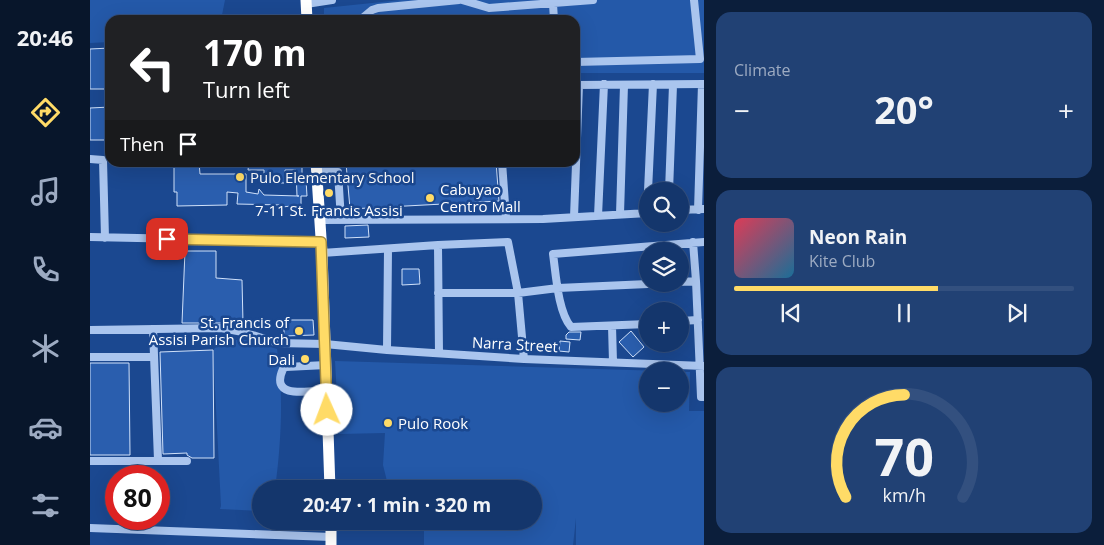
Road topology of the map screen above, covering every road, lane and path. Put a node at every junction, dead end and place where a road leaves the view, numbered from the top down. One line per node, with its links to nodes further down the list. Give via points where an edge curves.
1 (332, 0): 5 (street)
2 (460, 0): 6 (street, via 489,8); 8 (street, via 378,8)
3 (592, 0): 6 (street)
4 (694, 0): 10 (street, via 700,59)
5 (306, 2): 7 (highway)
6 (553, 4): 9 (street)
7 (307, 15)
8 (365, 15)
9 (554, 15)
10 (580, 62)
11 (604, 84): 14 (street); 15 (street); 26 (street)
12 (653, 84): 15 (street); 16 (street); 21 (street)
13 (703, 84): 16 (street); 23 (street)
14 (580, 85)
15 (624, 85): 25 (street)
16 (673, 85): 22 (street)
17 (90, 159): 32 (street, via 103,160)
18 (317, 167): 29 (highway); 30 (street, via 338,172)
19 (502, 167): 28 (street)
20 (575, 167): 27 (street)
21 (649, 182)
22 (669, 182)
23 (701, 209)
24 (639, 213): 25 (street)
25 (620, 214): 26 (street)
26 (598, 216): 27 (street)
27 (574, 217): 28 (street)
28 (506, 218): 30 (street)
29 (320, 220): 30 (street); 36 (highway)
30 (341, 220)
31 (90, 237): 32 (street)
32 (105, 238): 36 (street)
33 (693, 242): 34 (street); 39 (street); 41 (street, via 553,254)
34 (704, 242)
35 (438, 245): 37 (street); 42 (street); 43 (street, via 508,242)
36 (321, 247): 37 (street); 50 (highway)
37 (388, 250): 51 (street)
38 (689, 281): 39 (street)
39 (696, 281): 45 (street)
40 (639, 284): 41 (street)
41 (558, 288): 43 (street); 47 (street, via 566,321 571,327)
42 (438, 293): 43 (street); 52 (street)
43 (518, 293): 55 (street)
44 (689, 320): 45 (street)
45 (698, 320): 58 (street)
46 (639, 324): 47 (street)
47 (612, 326): 56 (street)
48 (153, 329): 49 (street, Narra Street); 50 (street, Narra Street, via 221,328 278,343); 54 (street)
49 (90, 330)
50 (325, 344): 51 (street, Narra Street); 57 (highway)
51 (387, 350): 52 (street, Narra Street)
52 (439, 353): 55 (street, Narra Street)
53 (90, 357): 54 (street)
54 (154, 357): 61 (street)
55 (524, 359): 56 (street, Narra Street)
56 (613, 362): 58 (street, Narra Street)
57 (326, 365): 59 (highway); 59 (street, via 286,367 280,382 286,391)
58 (702, 366): 60 (street, via 701,397)
59 (327, 390): 64 (highway)
60 (704, 397)
61 (158, 460): 62 (street); 63 (street)
62 (90, 461)
63 (187, 461)
64 (330, 480)
65 (90, 528): 66 (street)
66 (331, 541)

